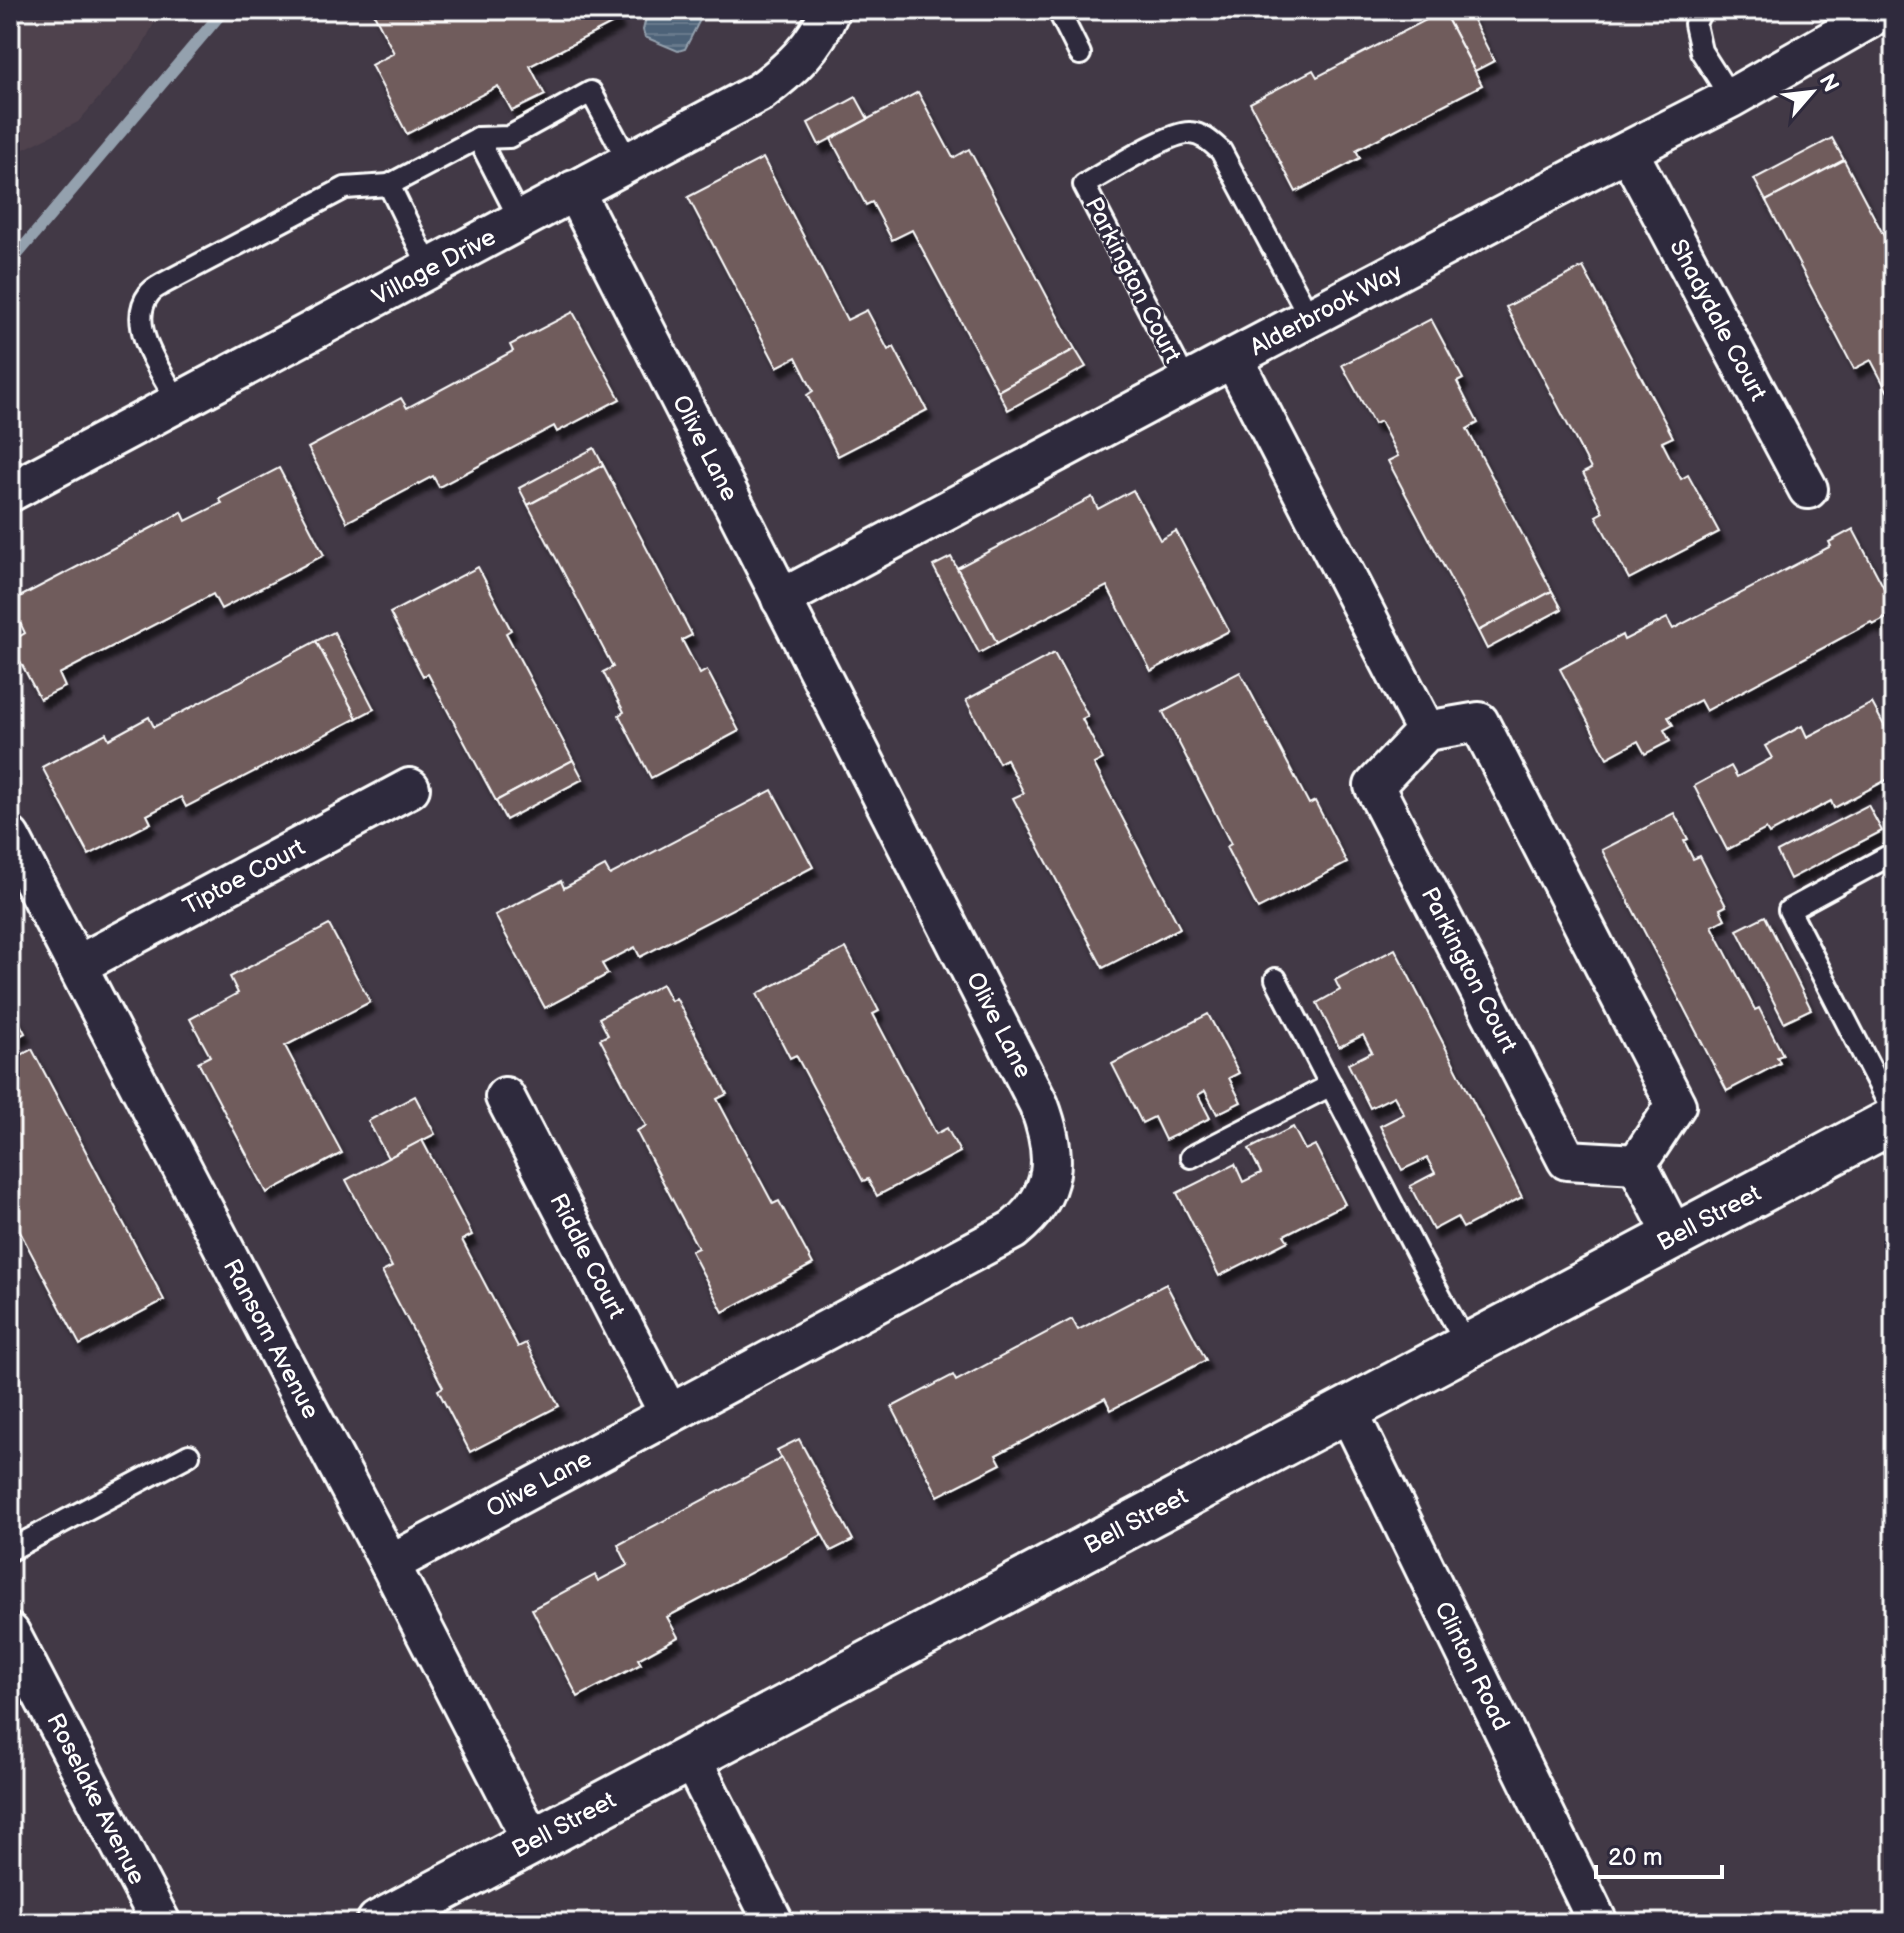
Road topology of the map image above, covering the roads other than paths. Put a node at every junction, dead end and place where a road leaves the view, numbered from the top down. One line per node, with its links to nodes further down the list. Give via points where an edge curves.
1 (830, 10): 9 (street, Village Drive, via 823,28 789,71 760,92)
2 (1058, 10): 5 (lane)
3 (1701, 10): 6 (lane, via 1695,24 1701,51)
4 (1874, 17): 6 (street, Alderbrook Way)
5 (1080, 54)
6 (1731, 98): 8 (street, Alderbrook Way)
7 (478, 138): 9 (lane, via 509,137 591,92); 10 (lane); 12 (lane)
8 (1628, 151): 14 (street, Alderbrook Way); 18 (street, Shadydale Court)
9 (628, 161): 11 (street, Village Drive)
10 (389, 185): 13 (lane); 17 (lane, via 345,188 150,292 143,306 144,339)
11 (574, 190): 12 (street, Village Drive); 20 (street, Olive Lane)
12 (520, 220): 13 (street, Village Drive)
13 (430, 269): 17 (street, Village Drive)
14 (1310, 318): 15 (street, Alderbrook Way); 16 (lane, Parkington Court, via 1221,151 1196,134 1169,137 1084,185)
15 (1233, 358): 16 (street, Alderbrook Way); 21 (street)
16 (1187, 383): 20 (street, Alderbrook Way)
17 (179, 403): 19 (street, Village Drive)
18 (1808, 489)
19 (10, 492)
20 (781, 599): 35 (street, Olive Lane, via 1039,1105 1049,1130 1050,1175 1043,1197 1013,1230)
21 (1426, 731): 31 (street, via 1479,722 1676,1105); 31 (street, Parkington Court, via 1374,786 1567,1160)
22 (410, 788): 25 (street, Tiptoe Court)
23 (10, 837): 25 (street, Ransom Avenue)
24 (1894, 853): 29 (lane, via 1789,910)
25 (78, 965): 38 (street, Ransom Avenue)
26 (1276, 979): 27 (lane)
27 (1331, 1085): 30 (lane); 33 (lane)
28 (505, 1097): 35 (street, Riddle Court)
29 (1894, 1117): 32 (street, Bell Street)
30 (1191, 1157)
31 (1637, 1164): 32 (street)
32 (1674, 1236): 33 (street, Bell Street)
33 (1467, 1346): 34 (street, Bell Street)
34 (1347, 1409): 40 (street, Bell Street); 45 (street, Clinton Road)
35 (669, 1414): 38 (street, Olive Lane)
36 (189, 1455): 37 (lane)
37 (10, 1550)
38 (390, 1564): 41 (street, Ransom Avenue)
39 (10, 1633): 42 (street, Roselake Avenue)
40 (691, 1758): 41 (street, Bell Street); 44 (street)
41 (532, 1841): 43 (street, Bell Street)
42 (161, 1923)
43 (379, 1923)
44 (774, 1923)
45 (1598, 1923)

